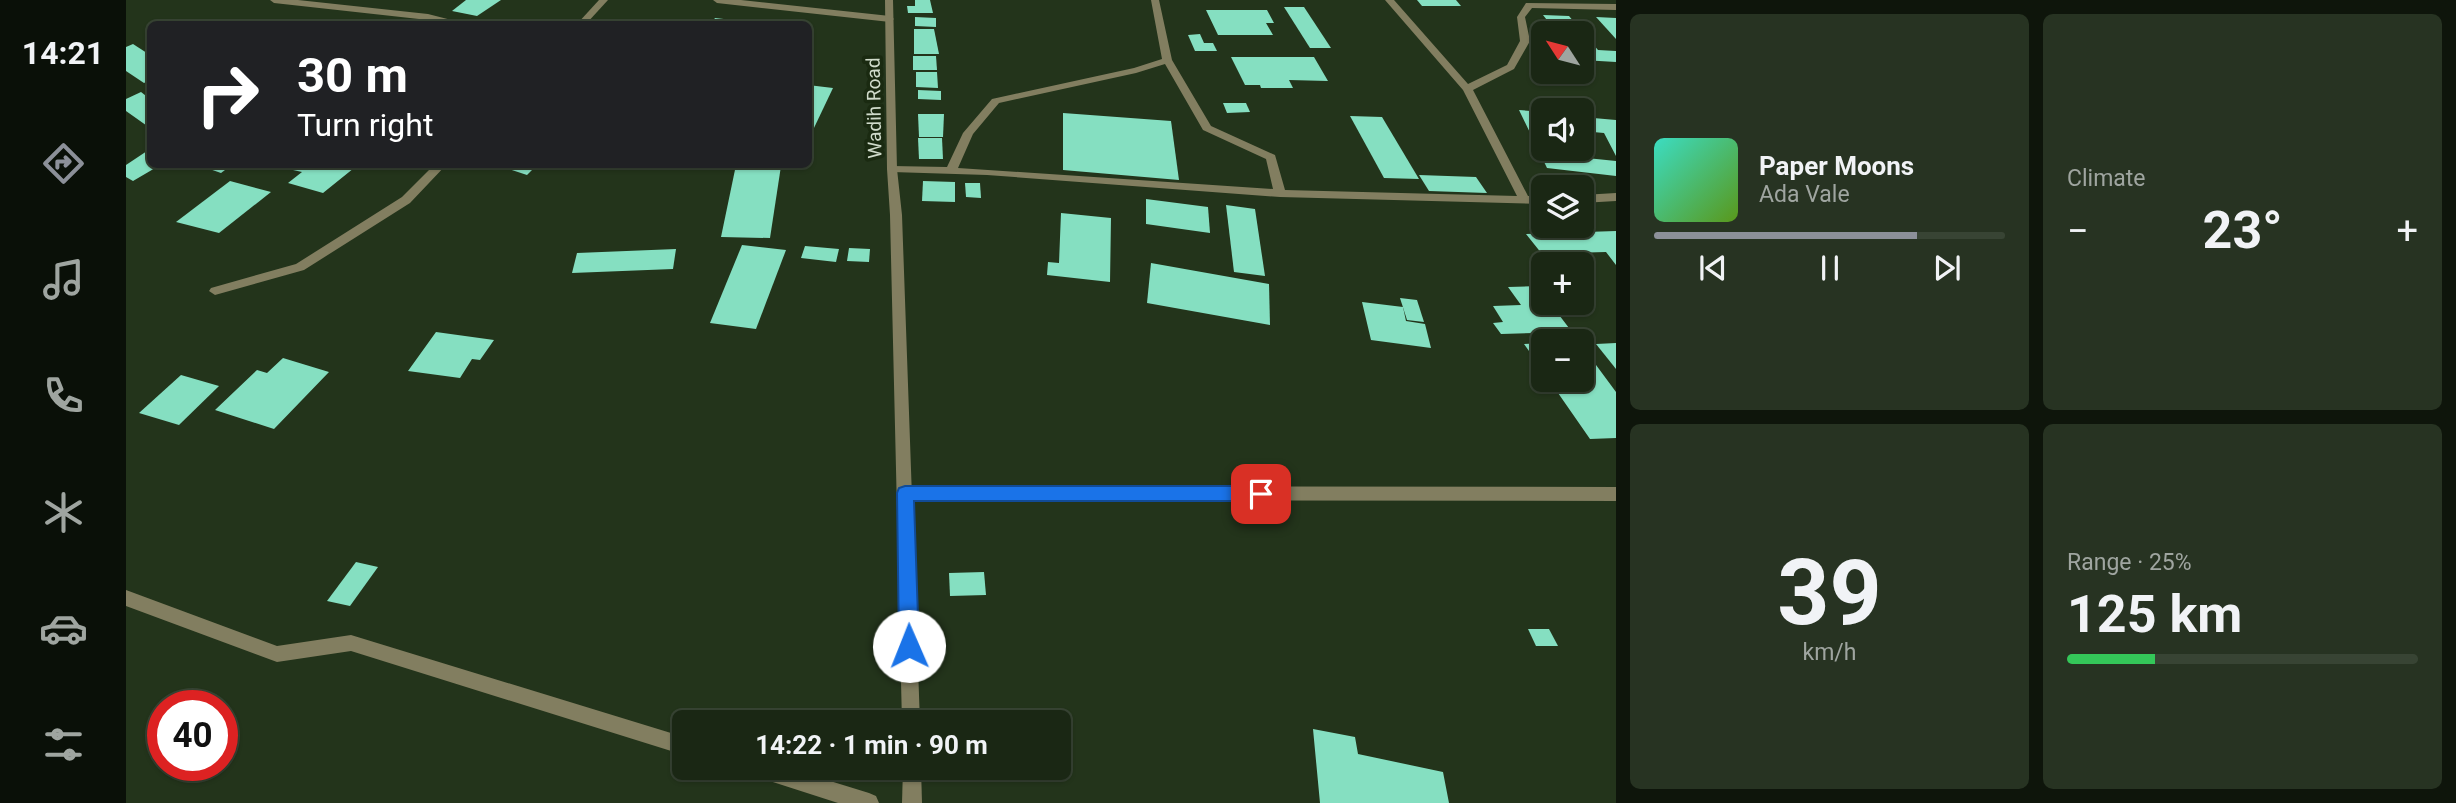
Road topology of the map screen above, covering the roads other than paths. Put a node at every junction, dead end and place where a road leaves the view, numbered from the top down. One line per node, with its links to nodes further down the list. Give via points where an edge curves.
1 (274, 0): 9 (street)
2 (604, 0): 10 (street)
3 (717, 0): 8 (street)
4 (890, 0): 8 (street, Wadih Road)
5 (1155, 0): 11 (street)
6 (1389, 0): 12 (street)
7 (1616, 7): 12 (street, via 1529,5 1521,17 1525,41 1511,67)
8 (890, 19): 14 (street, Wadih Road)
9 (445, 21)
10 (584, 21)
11 (1167, 60): 15 (street, via 996,100 968,133); 16 (street, via 1207,128 1271,157)
12 (1467, 89): 19 (street)
13 (438, 168): 21 (street, via 406,200 300,267)
14 (892, 169): 15 (street); 22 (street, Wadih Road)
15 (951, 171): 16 (street)
16 (1280, 193): 19 (street)
17 (1616, 197): 18 (street)
18 (1594, 198)
19 (1525, 201): 20 (street)
20 (1531, 201)
21 (215, 290)
22 (905, 493): 23 (street); 25 (street, Wadih Road)
23 (1616, 494)
24 (126, 598): 26 (street, via 277,654 351,643)
25 (911, 710)
26 (672, 742)
27 (795, 780): 29 (street)
28 (912, 780): 30 (street)
29 (869, 803)
30 (912, 803)

